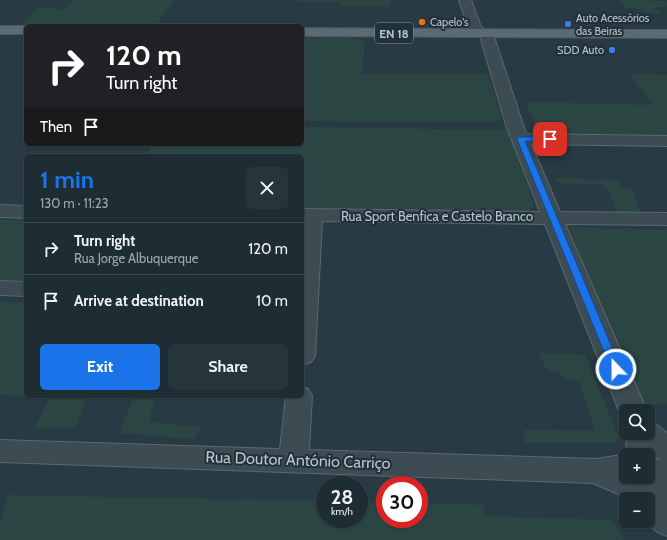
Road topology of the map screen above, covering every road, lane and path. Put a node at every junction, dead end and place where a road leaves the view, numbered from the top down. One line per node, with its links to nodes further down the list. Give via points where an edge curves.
1 (464, 0): 5 (street, via 475,29)
2 (0, 30): 3 (main road)
3 (24, 30)
4 (304, 32): 5 (main road, EN 18)
5 (486, 34): 6 (main road, EN 18); 7 (street)
6 (667, 34)
7 (520, 139): 8 (street); 12 (street)
8 (667, 141)
9 (0, 211): 10 (street)
10 (24, 212)
11 (307, 215): 12 (street, Rua Sport Benfica e Castelo Branco); 16 (street)
12 (553, 217): 13 (street, Rua Sport Benfica e Castelo Branco); 18 (street)
13 (667, 219)
14 (0, 288): 15 (street)
15 (24, 289)
16 (304, 298)
17 (299, 398): 22 (street)
18 (630, 404)
19 (644, 440): 23 (street)
20 (650, 440): 23 (street)
21 (0, 451): 22 (street, Rua Doutor António Carriço)
22 (294, 460): 25 (street, Rua Doutor António Carriço)
23 (657, 464): 26 (street, via 658,477 654,489)
24 (619, 466): 25 (street, Rua Doutor António Carriço)
25 (596, 471): 26 (street, Rua Doutor António Carriço, via 626,484)
26 (661, 513)

